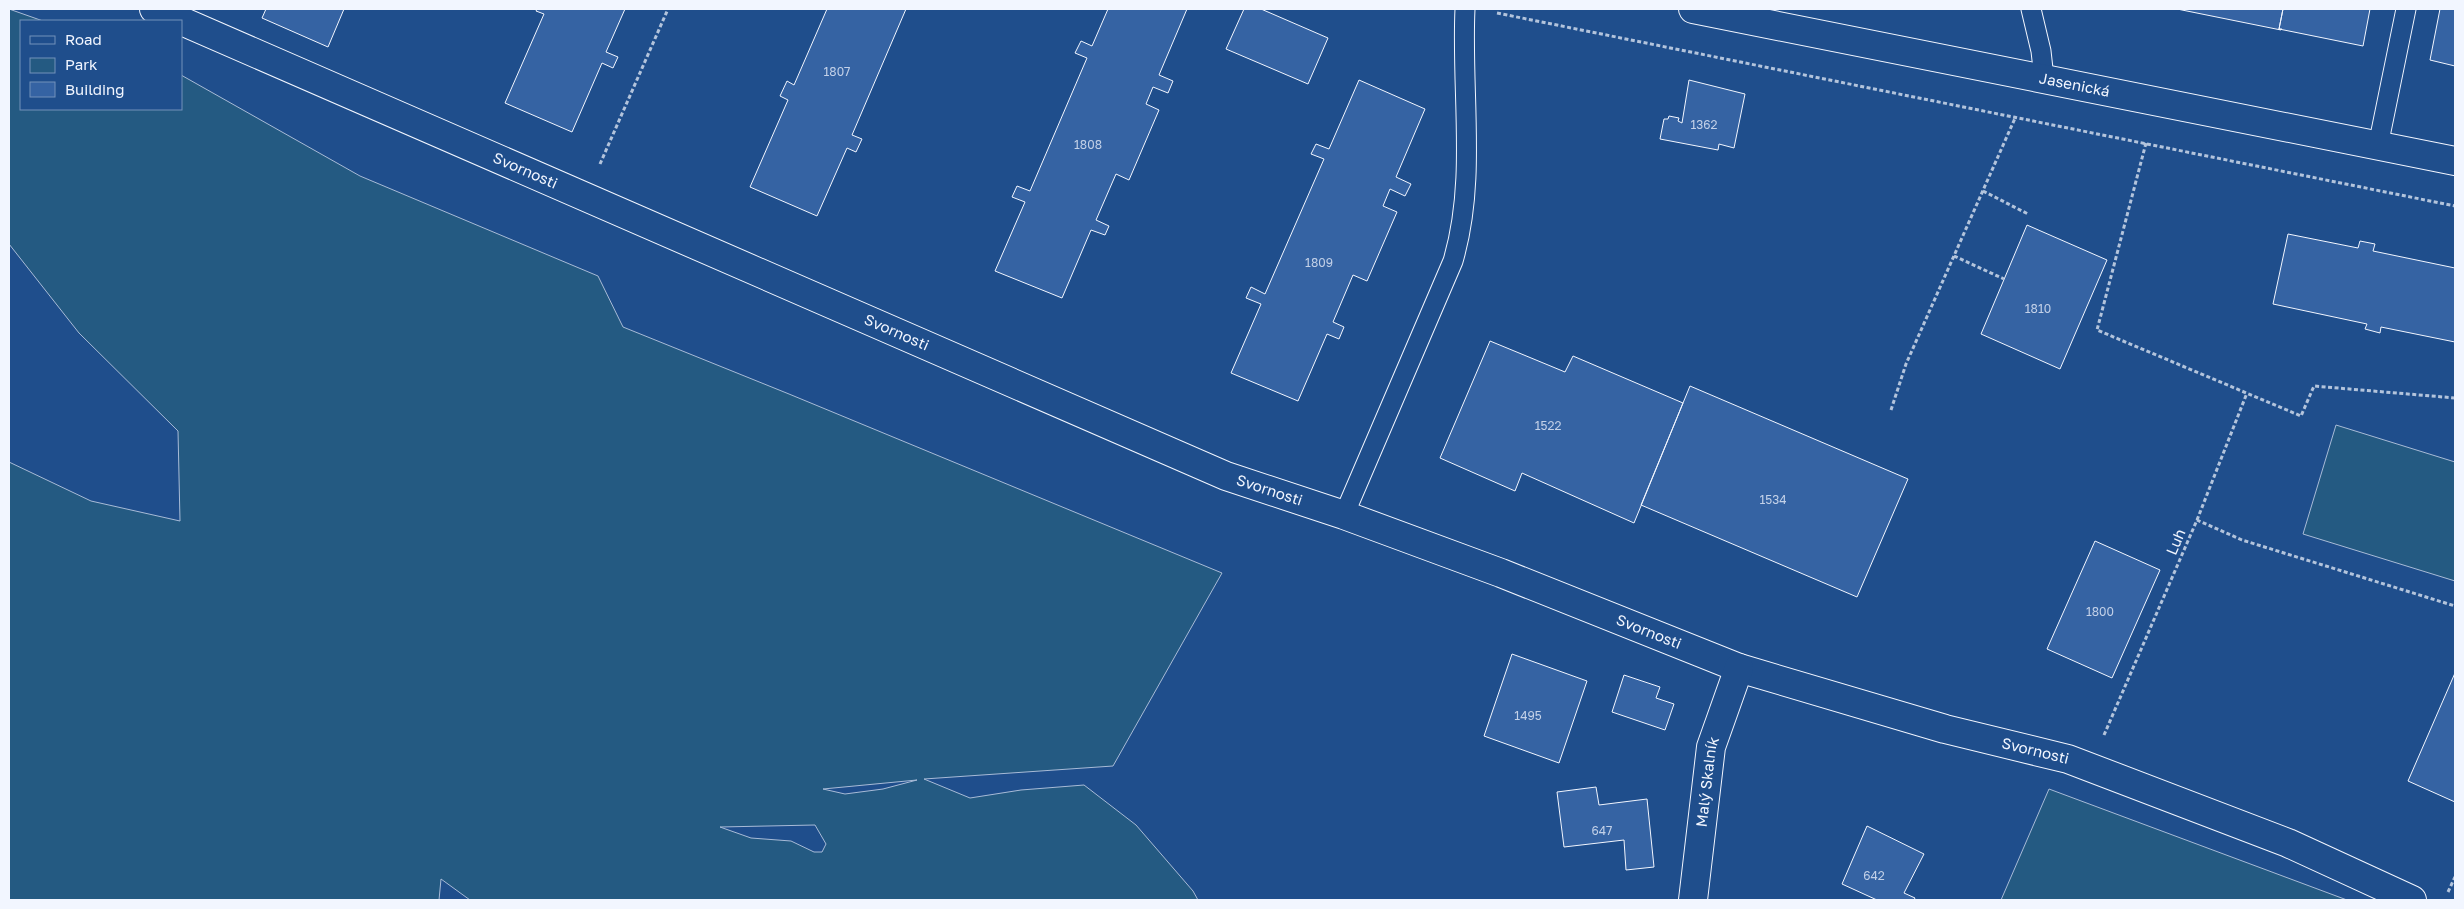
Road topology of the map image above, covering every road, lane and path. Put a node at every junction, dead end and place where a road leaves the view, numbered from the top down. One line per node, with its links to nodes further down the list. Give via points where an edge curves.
1 (156, 9): 8 (street, Svornosti)
2 (668, 9): 15 (path)
3 (1465, 9): 24 (lane, via 1466,184 1461,234)
4 (1693, 9): 10 (street, Jasenická)
5 (2032, 9): 10 (lane)
6 (2406, 9): 13 (lane)
7 (1496, 13): 11 (path)
8 (181, 20)
9 (182, 20): 24 (street, Svornosti, via 1226,476)
10 (2044, 78): 13 (street, Jasenická)
11 (2016, 116): 12 (path); 16 (path)
12 (2146, 143): 17 (path); 21 (path, via 2097,330)
13 (2378, 146): 14 (street, Jasenická)
14 (2455, 161)
15 (599, 167)
16 (1983, 191): 18 (path); 19 (path)
17 (2455, 206)
18 (2028, 214)
19 (1954, 256): 20 (path); 23 (path, via 1906,364)
20 (2004, 279)
21 (2247, 393): 22 (path, via 2301,416 2314,386); 25 (path)
22 (2455, 398)
23 (1891, 410)
24 (1344, 515): 27 (street, Svornosti)
25 (2197, 520): 26 (path, Luh, via 2242,540); 28 (path, Luh)
26 (2455, 606)
27 (1739, 668): 28 (street, Svornosti, via 1945,729); 30 (street, Malý Skalník, via 1711,747)
28 (2090, 767): 31 (street, Svornosti, via 2288,844)
29 (2455, 877): 32 (path)
30 (1693, 900)
31 (2412, 900)
32 (2444, 900)

